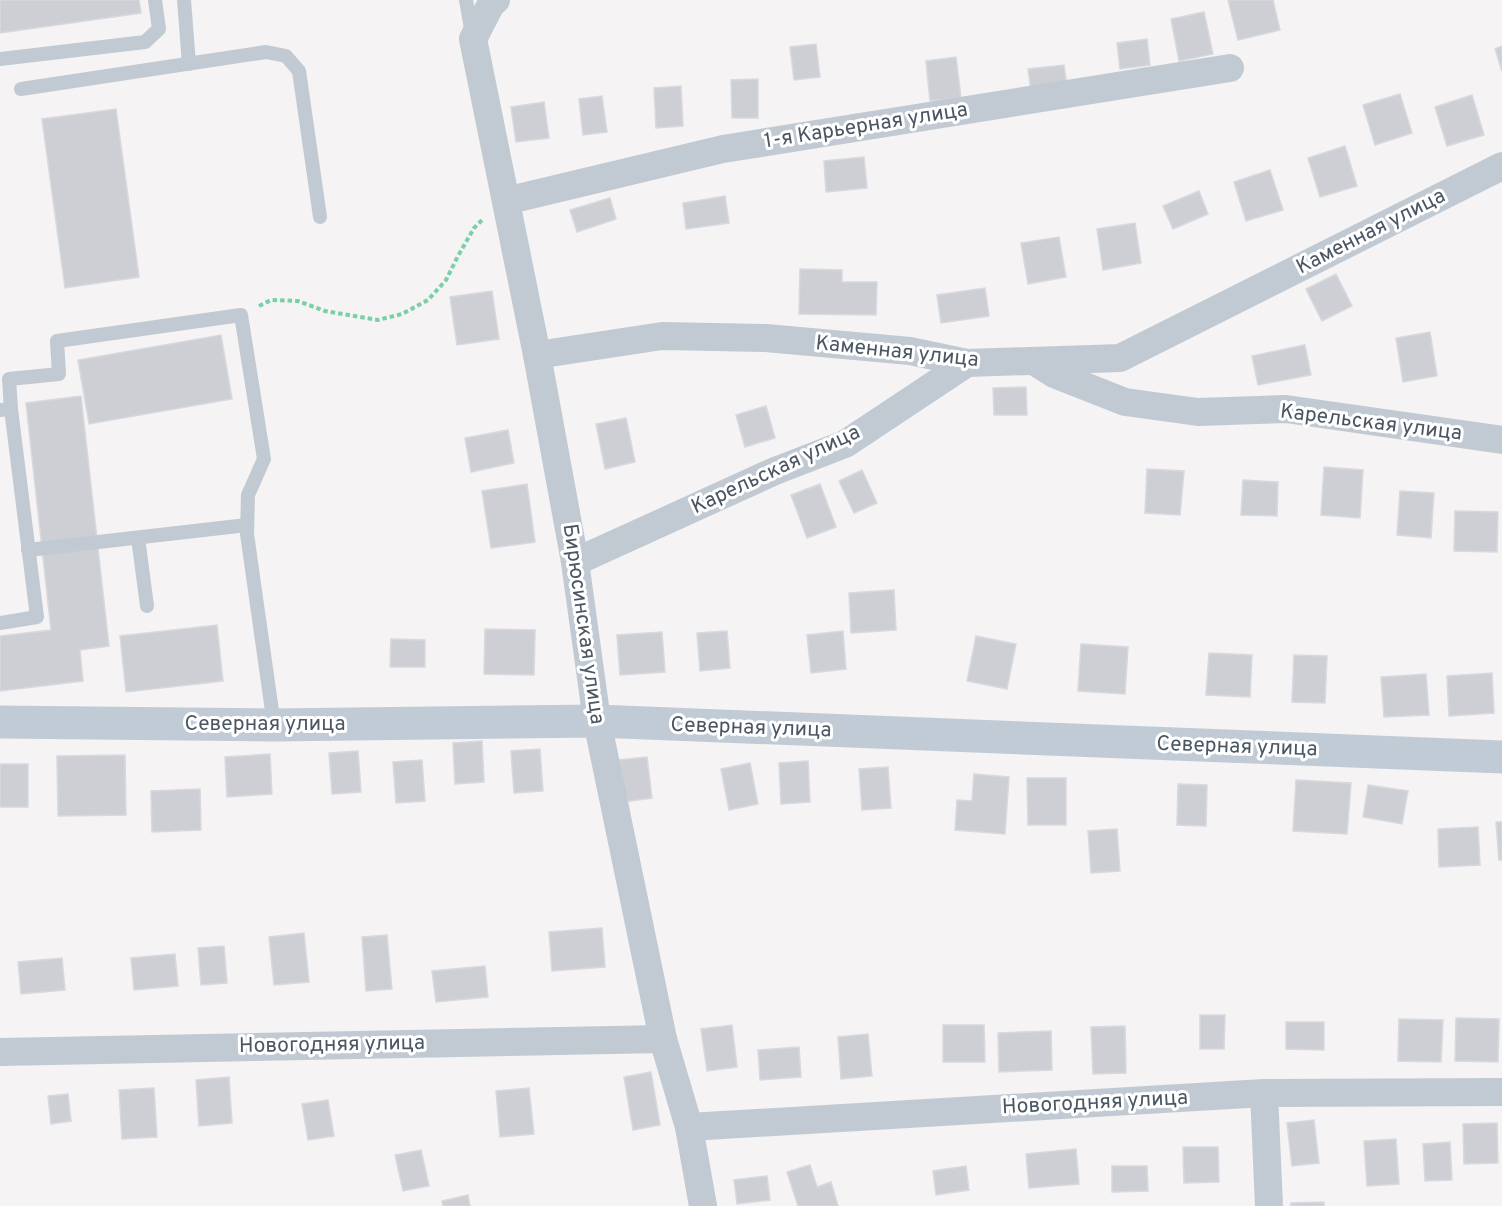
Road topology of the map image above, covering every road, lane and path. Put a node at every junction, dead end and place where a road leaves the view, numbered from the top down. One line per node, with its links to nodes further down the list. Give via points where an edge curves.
1 (155, 0): 6 (lane, via 159,29 146,42)
2 (184, 0): 7 (lane)
3 (466, 0): 5 (lane)
4 (496, 0): 5 (street)
5 (473, 39): 11 (street, Бирюсинская улица)
6 (0, 59)
7 (189, 64): 9 (lane); 12 (lane, via 266,52 286,56 299,71)
8 (1230, 68): 11 (street, 1-я Карьерная улица, via 723,149)
9 (21, 89)
10 (1502, 166): 15 (street, Каменная улица, via 1120,358)
11 (506, 201): 13 (path, via 474,228 446,280 428,300 402,314 378,320 325,311 298,301 271,300); 14 (street, Бирюсинская улица)
12 (320, 217)
13 (241, 315): 17 (lane, via 57,340 59,374 9,380); 19 (lane, via 264,459 248,495)
14 (537, 355): 16 (street, Каменная улица, via 662,336 766,338 899,350); 22 (street, Бирюсинская улица)
15 (1034, 360): 16 (street, Каменная улица); 18 (street, Карельская улица, via 1054,374 1125,402 1198,412 1286,409)
16 (967, 363): 22 (street, Карельская улица, via 845,444)
17 (6, 410): 21 (lane)
18 (1502, 440)
19 (247, 525): 20 (lane); 27 (lane)
20 (138, 538): 21 (lane); 23 (lane)
21 (28, 550): 24 (lane, via 37,617)
22 (575, 561): 26 (street, Бирюсинская улица)
23 (147, 606)
24 (0, 622)
25 (0, 722): 27 (main road, Северная улица)
26 (597, 722): 27 (main road, Северная улица); 28 (main road, Северная улица); 29 (street, Бирюсинская улица)
27 (274, 725)
28 (1502, 757)
29 (663, 1039): 30 (street, Новогодняя улица); 33 (street, Бирюсинская улица)
30 (0, 1052)
31 (1502, 1092): 32 (street, Новогодняя улица)
32 (1264, 1093): 33 (street, Новогодняя улица); 35 (street)
33 (689, 1127): 34 (street, Бирюсинская улица)
34 (703, 1206)
35 (1269, 1206)

